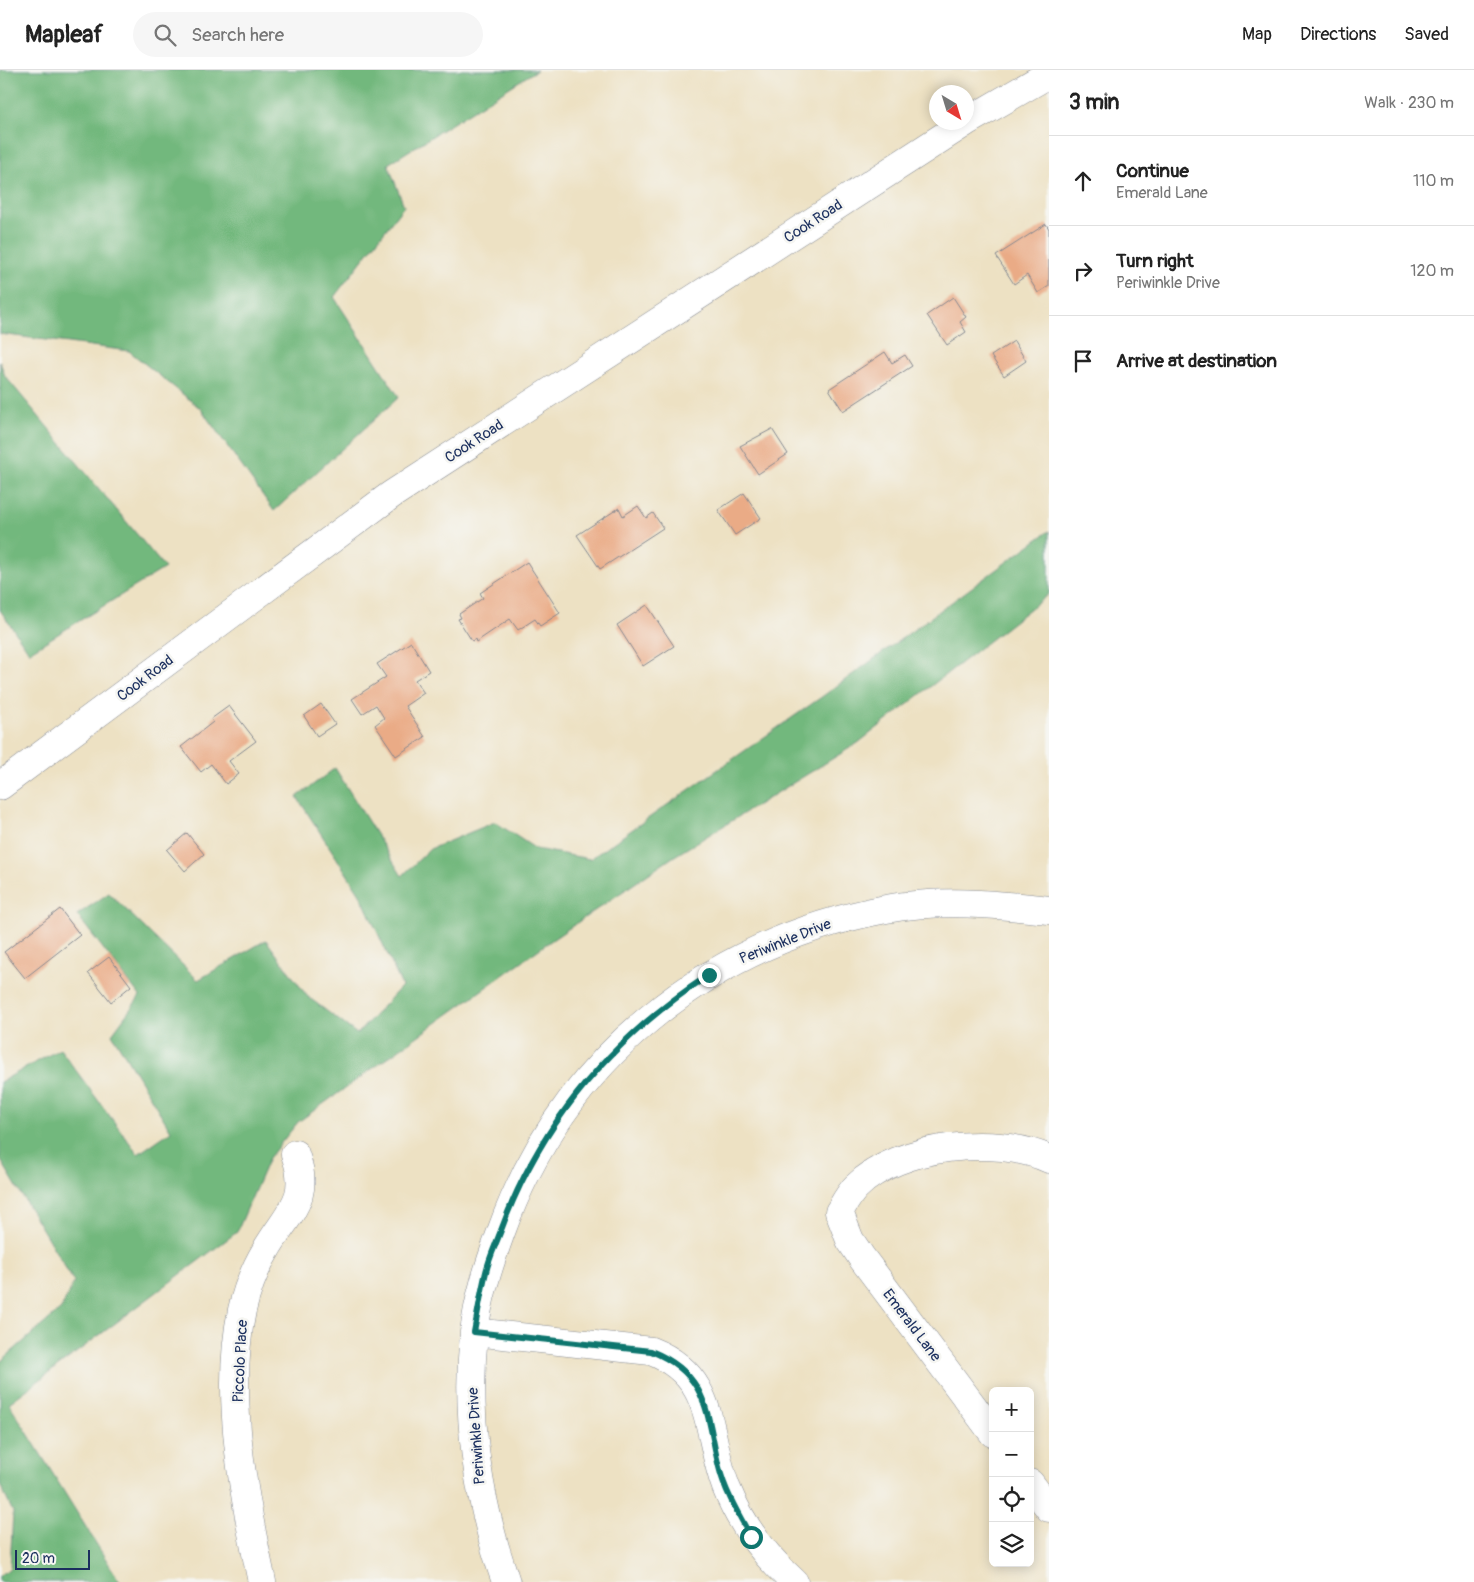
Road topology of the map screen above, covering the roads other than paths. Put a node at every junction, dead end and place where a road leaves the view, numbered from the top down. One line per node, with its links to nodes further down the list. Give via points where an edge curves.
1 (1049, 74): 2 (street, Cook Road)
2 (974, 117)
3 (954, 130): 4 (street, Cook Road, via 391,495)
4 (0, 786)
5 (1049, 910): 8 (street, Periwinkle Drive, via 997,904 941,904 851,917 813,927 754,950 675,998 632,1033 601,1064 549,1131 510,1206 486,1271)
6 (295, 1154): 12 (street, Piccolo Place, via 302,1172 295,1208 274,1236 251,1280 242,1310 237,1352 240,1470)
7 (1049, 1159): 9 (street, Emerald Lane, via 991,1145 942,1149 872,1174 855,1188 839,1212 850,1240 862,1258)
8 (474, 1332): 13 (street, Periwinkle Drive, via 471,1400 474,1456 492,1543); 14 (street, via 651,1351 676,1364 689,1376 702,1396 710,1418 719,1467 735,1508 751,1537 771,1562)
9 (992, 1432)
10 (1034, 1488): 11 (street)
11 (1049, 1508)
12 (262, 1582)
13 (506, 1582)
14 (794, 1582)

